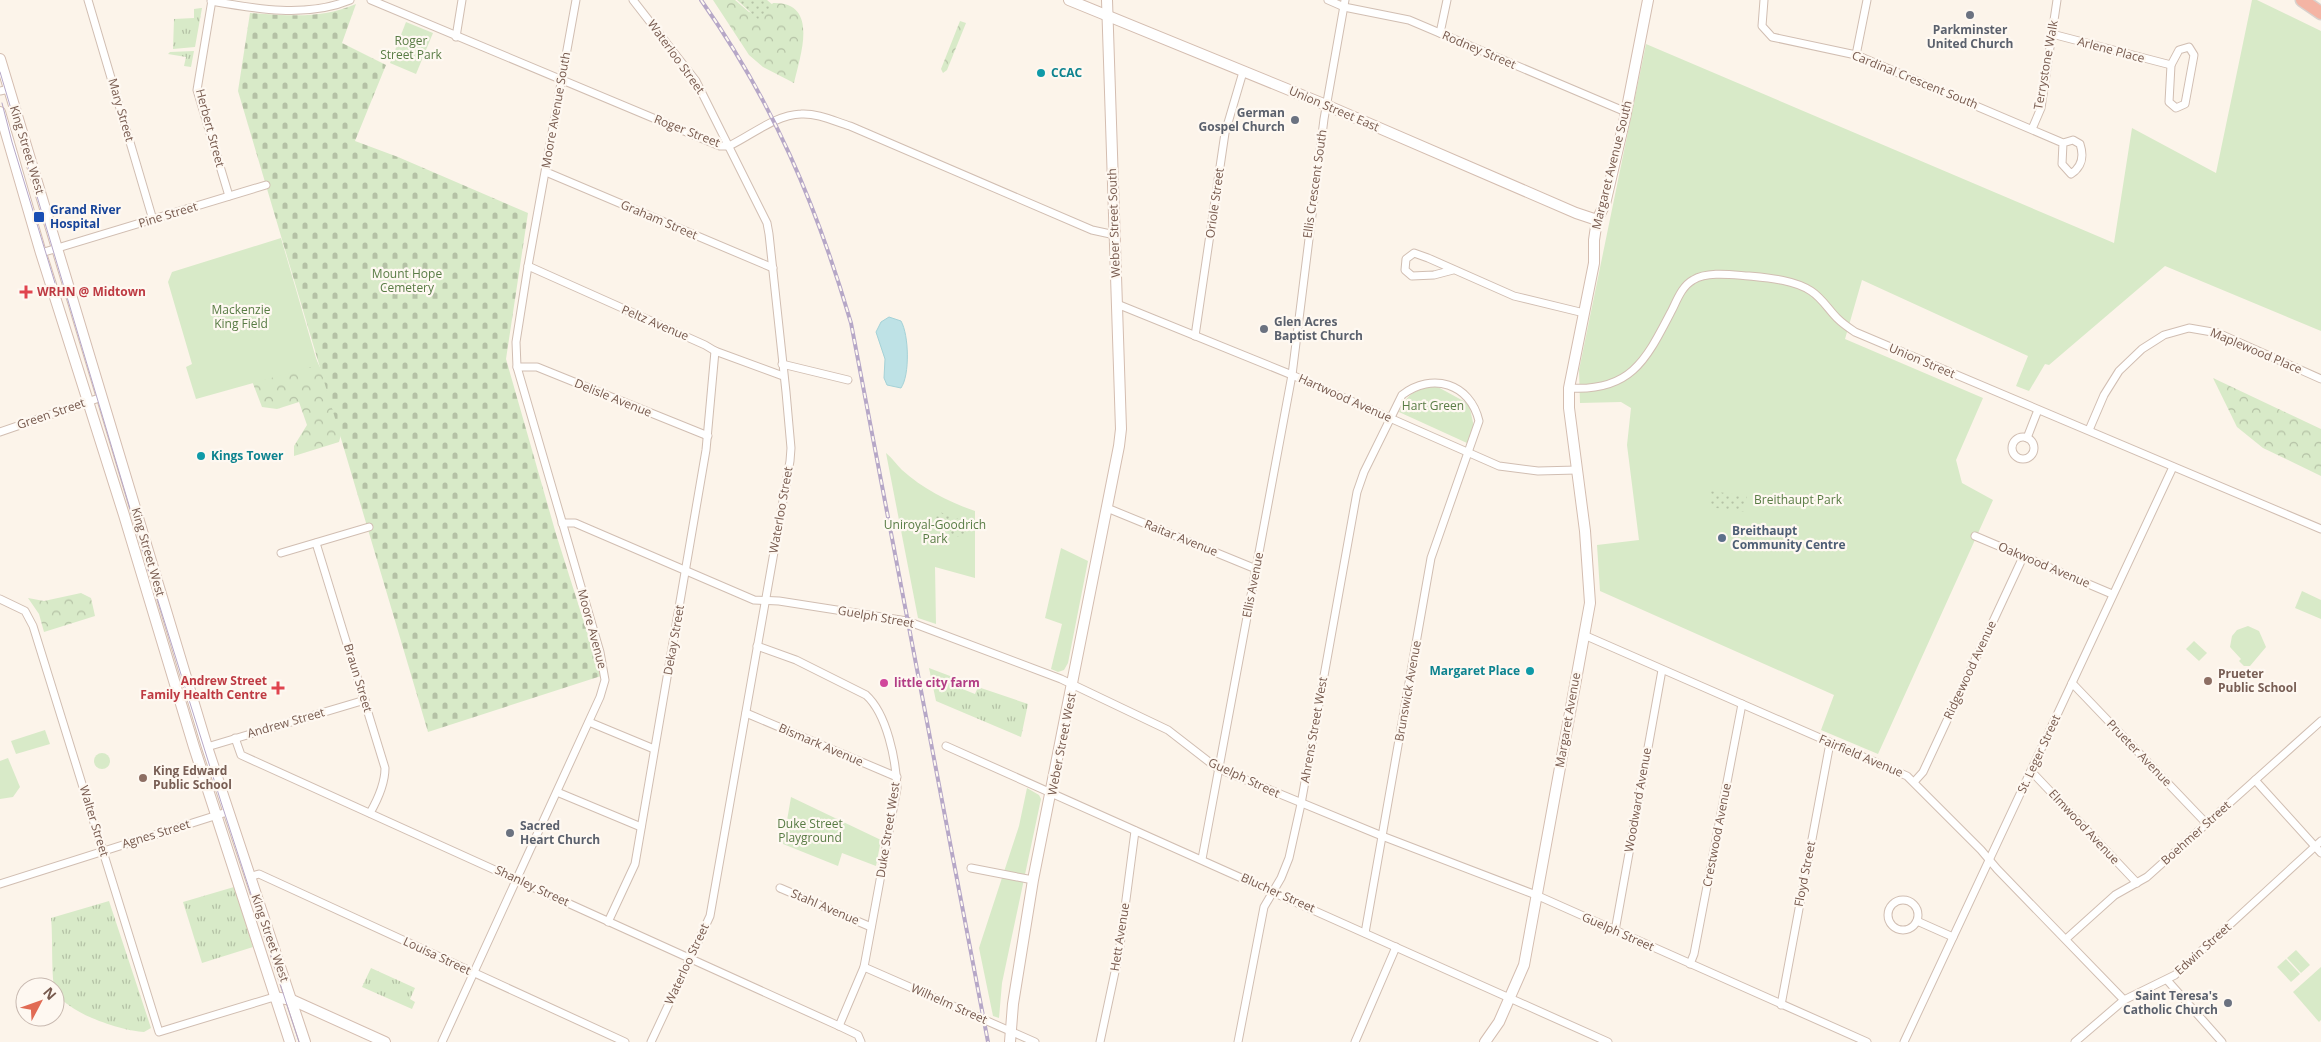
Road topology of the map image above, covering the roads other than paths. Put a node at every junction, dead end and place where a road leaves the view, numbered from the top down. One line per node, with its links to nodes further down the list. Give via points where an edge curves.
1 (88, 0): 39 (street, Mary Street)
2 (350, 0): 16 (street, via 309,10 252,9)
3 (371, 0): 23 (street, Roger Street)
4 (462, 0): 23 (street)
5 (576, 0): 28 (street, Moore Avenue South)
6 (633, 0): 35 (street, Waterloo Street, via 696,81)
7 (1070, 0): 20 (main road, Union Street East)
8 (1107, 0): 20 (main road, Weber Street South)
9 (1328, 0): 17 (street, Rodney Street)
10 (1447, 0): 21 (street)
11 (1648, 0): 32 (main road, Margaret Avenue South)
12 (1764, 0): 24 (street, Cardinal Crescent South, via 1762,26 1772,37)
13 (1868, 0): 24 (street)
14 (2057, 0): 22 (street, Terrystone Walk)
15 (2303, 0): 18 (main road); 19 (highway)
16 (212, 1): 38 (street, Herbert Street, via 198,90)
17 (1344, 3): 21 (street, Rodney Street, via 1409,20); 30 (street, Ellis Crescent South)
18 (2321, 7)
19 (2321, 13)
20 (1108, 16): 27 (main road, Union Street East); 42 (main road, Weber Street South)
21 (1440, 33): 32 (street, Rodney Street)
22 (2052, 34): 26 (street, Arlene Place); 33 (street, Terrystone Walk, via 2041,108)
23 (456, 37): 28 (street, Roger Street)
24 (1856, 56): 33 (street, Cardinal Crescent South)
25 (0, 59): 29 (main road, King Street West)
26 (2170, 65): 26 (street, via 2169,102 2176,108 2185,104 2194,55 2189,47 2179,50)
27 (1243, 72): 30 (main road, Union Street East); 51 (street, Oriole Street, via 1225,133)
28 (562, 80): 35 (street, Roger Street, via 720,146); 36 (street, Moore Avenue South)
29 (4, 90): 43 (main road, King Street West)
30 (1326, 105): 40 (main road, Union Street East); 49 (street, Ellis Crescent South)
31 (0, 112): 44 (main road, King Street West)
32 (1626, 112): 40 (main road, Margaret Avenue South, via 1605,204)
33 (2032, 129): 34 (street, Cardinal Crescent South)
34 (2063, 143): 34 (street, Cardinal Crescent South, via 2062,164 2071,174 2077,170 2083,153 2080,144 2073,140)
35 (729, 146): 42 (street, Roger Street, via 788,116 820,116 1092,230); 46 (street, Waterloo Street, via 766,223)
36 (546, 172): 41 (street, Moore Avenue South); 46 (street, Graham Street)
37 (266, 184): 38 (street, Pine Street)
38 (230, 196): 39 (street, Pine Street)
39 (153, 220): 43 (street, Pine Street)
40 (1597, 220): 50 (main road, Margaret Avenue South, via 1594,262)
41 (537, 221): 45 (street, Moore Avenue)
42 (1115, 235): 48 (main road, Weber Street South)
43 (58, 249): 44 (street, Pine Street); 60 (main road, King Street West)
44 (41, 253): 61 (main road, King Street West)
45 (528, 266): 52 (street, Peltz Avenue); 54 (street, Moore Avenue, via 516,342)
46 (773, 268): 53 (street, Waterloo Street)
47 (1453, 270): 47 (street, via 1414,253 1406,259 1405,270 1412,276); 50 (street, via 1514,296)
48 (1117, 304): 51 (street, Hartwood Avenue); 68 (main road, Weber Street South)
49 (1300, 309): 55 (street, Ellis Avenue)
50 (1584, 313): 59 (main road, Margaret Avenue South)
51 (1195, 336): 55 (street, Hartwood Avenue)
52 (715, 351): 56 (street, Peltz Avenue); 66 (street, Dekay Street)
53 (782, 364): 56 (street, Waterloo Street); 58 (street)
54 (517, 368): 66 (street, Delisle Avenue, via 537,367); 73 (street, Moore Avenue)
55 (1292, 375): 63 (street, Hartwood Avenue); 80 (street, Ellis Avenue)
56 (783, 376): 84 (street, Waterloo Street, via 791,448)
57 (2321, 379): 64 (street, Maplewood Place, via 2218,334 2188,328 2164,335 2142,349 2119,371)
58 (848, 380)
59 (1569, 388): 62 (street, Union Street, via 1602,388 1621,381 1642,360 1682,290 1693,279 1730,275 1802,285 1855,332); 71 (main road, Margaret Avenue)
60 (102, 397): 61 (street, Green Street); 98 (main road, King Street West)
61 (88, 402): 65 (street, Green Street); 110 (main road, King Street West)
62 (2038, 410): 64 (street, Union Street); 67 (street)
63 (1389, 418): 69 (street, Hartwood Avenue); 69 (street, Ahrens Street West, via 1402,395 1412,387 1435,381 1455,388 1471,399 1477,409 1479,421); 107 (street, Ahrens Street West, via 1357,492)
64 (2089, 430): 70 (street, Union Street)
65 (0, 432)
66 (708, 436): 81 (street, Dekay Street)
67 (2027, 438)
68 (1119, 446): 72 (main road, Weber Street West)
69 (1468, 454): 71 (street, Hartwood Avenue, via 1499,466 1538,471); 114 (street, Brunswick Avenue, via 1431,558)
70 (2174, 466): 75 (street, Union Street); 82 (street, St. Leger Street)
71 (1577, 470): 85 (main road, Margaret Avenue, via 1590,590)
72 (1107, 508): 80 (street, Raitar Avenue); 89 (main road, Weber Street West)
73 (562, 523): 81 (street, Guelph Street, via 576,523); 94 (street, Moore Avenue, via 604,668 604,688)
74 (369, 527): 77 (street)
75 (2321, 529)
76 (1975, 536): 79 (street, Oakwood Avenue)
77 (316, 543): 78 (street); 90 (street, Braun Street)
78 (281, 553)
79 (2024, 556): 82 (street, Oakwood Avenue); 104 (street, Ridgewood Avenue, via 1923,772)
80 (1256, 569): 100 (street, Ellis Avenue)
81 (687, 570): 84 (street, Guelph Street, via 754,600); 99 (street, Dekay Street)
82 (2112, 594): 88 (street, St. Leger Street)
83 (0, 599): 117 (street, Walter Street, via 25,611 33,626)
84 (766, 602): 86 (street, Waterloo Street); 89 (street, Guelph Street, via 778,601 907,621)
85 (1584, 635): 87 (street, Fairfield Avenue); 129 (main road, Margaret Avenue)
86 (757, 646): 92 (street, Waterloo Street); 102 (street, Duke Street West, via 796,660 866,696 875,704 887,733)
87 (1662, 670): 91 (street, Fairfield Avenue); 133 (street, Woodward Avenue)
88 (2072, 683): 101 (street, St. Leger Street); 111 (street, Prueter Avenue)
89 (1074, 684): 100 (street, Guelph Street, via 1176,734); 106 (main road, Weber Street West)
90 (365, 700): 95 (street, Andrew Street); 109 (street, Braun Street, via 385,768 382,789)
91 (1742, 704): 96 (street, Fairfield Avenue); 139 (street, Crestwood Avenue)
92 (746, 713): 102 (street, Bismark Avenue); 138 (street, Waterloo Street, via 710,916)
93 (2321, 721): 103 (street, Boehmer Street)
94 (589, 722): 99 (street); 105 (street, Moore Avenue)
95 (235, 738): 98 (street, Andrew Street); 109 (street, Shanley Street, via 242,755)
96 (1830, 743): 104 (street, Fairfield Avenue); 147 (street, Floyd Street)
97 (946, 746): 106 (street, Blucher Street)
98 (207, 747): 108 (main road, King Street West)
99 (654, 749): 112 (street, Dekay Street)
100 (1217, 768): 107 (street, Guelph Street); 119 (street, Ellis Avenue)
101 (2031, 771): 120 (street, St. Leger Street); 125 (street, Elmwood Avenue)
102 (897, 777): 132 (street, Duke Street West)
103 (2255, 780): 111 (street, Boehmer Street); 116 (street)
104 (1914, 782): 120 (street, Fairfield Avenue)
105 (557, 792): 112 (street); 123 (street, Moore Avenue)
106 (1052, 794): 113 (street, Blucher Street); 124 (main road, Weber Street West)
107 (1301, 804): 114 (street, Guelph Street); 128 (street, Ahrens Street West, via 1289,858)
108 (227, 812): 110 (street, Agnes Street); 122 (main road, King Street West)
109 (370, 813): 123 (street, Shanley Street)
110 (216, 815): 117 (street, Agnes Street); 143 (main road, King Street West)
111 (2206, 824): 125 (street, Boehmer Street)
112 (641, 827): 131 (street, Dekay Street, via 635,864)
113 (1135, 831): 119 (street, Blucher Street); 159 (street, Hett Avenue, via 1119,953)
114 (1382, 836): 129 (street, Guelph Street); 134 (street, Brunswick Avenue)
115 (2321, 841): 116 (street, Edwin Street)
116 (2315, 847): 118 (street); 142 (street, Edwin Street)
117 (104, 850): 126 (street, Agnes Street); 143 (street, Walter Street, via 159,1032)
118 (2321, 854)
119 (1202, 859): 128 (street, Blucher Street)
120 (1989, 859): 135 (street, St. Leger Street); 136 (street, Fairfield Avenue)
121 (971, 868): 124 (street)
122 (249, 877): 141 (street, Louisa Street, via 260,874); 145 (main road, King Street West)
123 (517, 879): 131 (street, Shanley Street); 141 (street, Moore Avenue)
124 (1034, 880): 149 (main road, Weber Street West)
125 (2137, 883): 136 (street, Boehmer Street, via 2115,896)
126 (0, 884)
127 (780, 888): 132 (street, Stahl Avenue)
128 (1273, 891): 134 (street, Blucher Street); 160 (street, Ahrens Street West, via 1264,906)
129 (1536, 895): 133 (street, Guelph Street); 144 (main road, Margaret Avenue, via 1524,965)
130 (1917, 921): 130 (street, via 1916,906 1910,901 1894,902 1889,908 1890,923 1896,929 1912,927); 135 (street)
131 (608, 922): 138 (street, Shanley Street)
132 (871, 927): 140 (street, Duke Street West)
133 (1615, 931): 139 (street, Guelph Street)
134 (1365, 933): 137 (street, Blucher Street)
135 (1954, 937): 165 (street, St. Leger Street)
136 (2066, 939): 146 (street, Fairfield Avenue)
137 (1396, 947): 144 (street, Blucher Street); 161 (street)
138 (690, 959): 148 (street, Shanley Street); 155 (street, Waterloo Street)
139 (1690, 964): 147 (street, Guelph Street)
140 (864, 967): 148 (street, Duke Street West); 149 (street, Wilhelm Street)
141 (474, 974): 153 (street, Moore Avenue); 154 (street, Louisa Street)
142 (2167, 980): 146 (street, Edwin Street); 167 (street)
143 (274, 997): 145 (main road); 150 (main road, King Street West)
144 (1511, 998): 162 (main road, Margaret Avenue); 163 (street, Blucher Street)
145 (292, 1000): 151 (main road, King Street West); 152 (main road)
146 (2124, 1000): 166 (street, Edwin Street)
147 (1781, 1005): 164 (street, Guelph Street)
148 (839, 1026): 156 (street, via 858,1035)
149 (1010, 1030): 157 (main road, Weber Street West); 158 (street, Wilhelm Street)
150 (290, 1042)
151 (305, 1042)
152 (385, 1042)
153 (442, 1042)
154 (624, 1042)
155 (651, 1042)
156 (861, 1042)
157 (1010, 1042)
158 (1035, 1042)
159 (1100, 1042)
160 (1238, 1042)
161 (1354, 1042)
162 (1486, 1042)
163 (1608, 1042)
164 (1866, 1042)
165 (1904, 1042)
166 (2075, 1042)
167 (2222, 1042)

